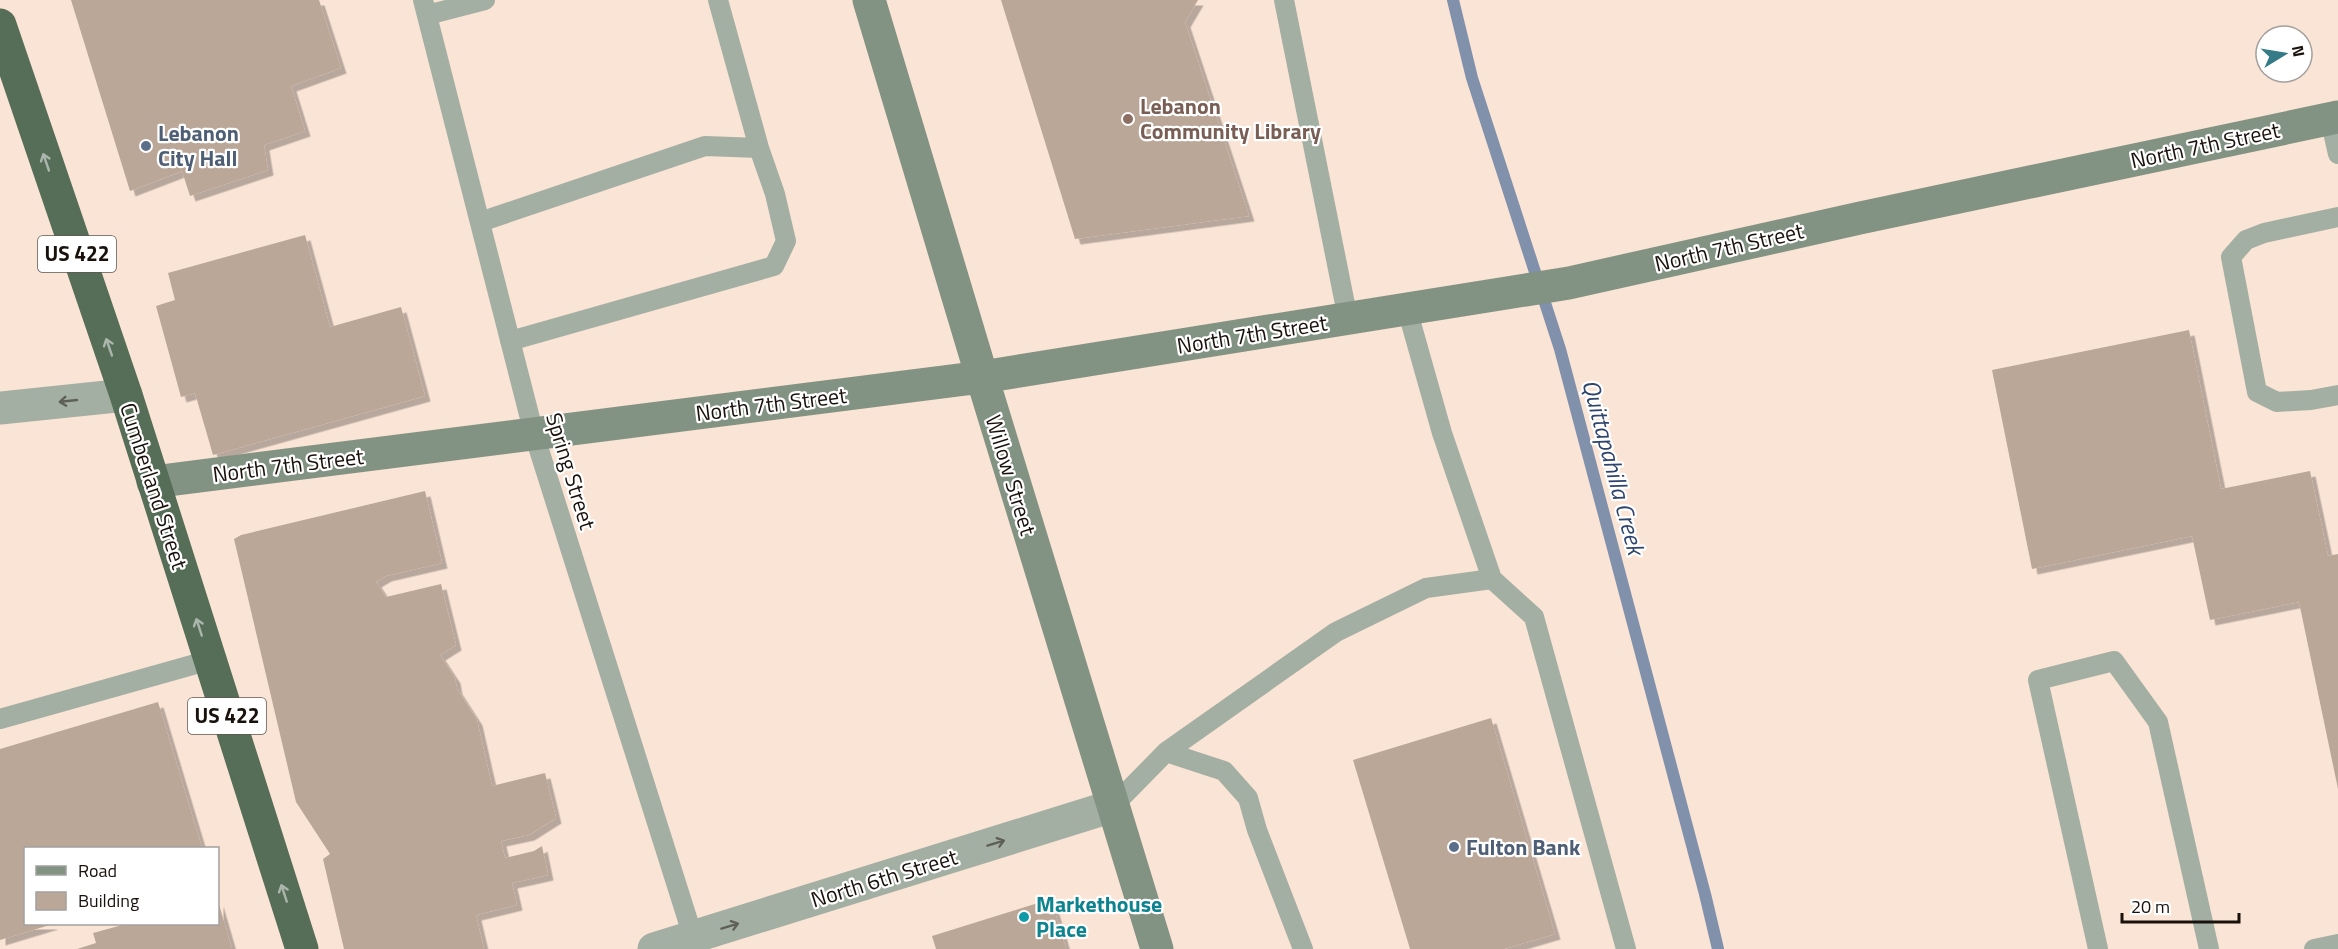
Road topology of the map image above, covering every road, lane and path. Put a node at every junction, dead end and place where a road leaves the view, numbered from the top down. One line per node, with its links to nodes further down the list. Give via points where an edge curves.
1 (485, 0): 5 (lane)
2 (718, 0): 8 (lane)
3 (869, 0): 15 (street, Willow Street)
4 (1284, 0): 13 (lane)
5 (425, 7): 11 (lane, Spring Street)
6 (0, 25): 16 (highway, Cumberland Street / US 422, one-way to 6)
7 (2334, 118): 9 (lane); 12 (street, North 7th Street, via 1569,284)
8 (759, 148): 11 (lane, via 705,146); 14 (lane, via 786,241 774,266)
9 (2338, 154)
10 (2338, 217): 17 (lane, via 2264,233 2246,240 2231,257 2257,392 2277,402)
11 (480, 222): 14 (lane, Spring Street)
12 (1407, 309): 13 (street, North 7th Street); 21 (lane, via 1442,433)
13 (1348, 319): 15 (street, North 7th Street)
14 (510, 340): 19 (lane, Spring Street)
15 (982, 377): 19 (street, North 7th Street); 25 (street, Willow Street)
16 (126, 395): 18 (street, one-way to 18); 20 (highway, Cumberland Street / US 422)
17 (2338, 395)
18 (0, 408)
19 (534, 434): 20 (street, North 7th Street); 26 (lane, Spring Street)
20 (153, 482): 22 (highway, Cumberland Street / US 422, one-way to 20)
21 (1492, 579): 24 (lane, via 1426,588 1336,632); 32 (lane, via 1534,617)
22 (210, 660): 23 (lane); 28 (highway, Cumberland Street / US 422, one-way to 22)
23 (0, 719)
24 (1167, 752): 25 (lane); 31 (lane, via 1224,771 1248,798)
25 (1113, 806): 26 (street, North 6th Street, one-way to 25); 30 (street, Willow Street)
26 (695, 943): 29 (street, North 6th Street)
27 (2338, 944): 35 (lane)
28 (302, 949)
29 (654, 949)
30 (1156, 949)
31 (1302, 949)
32 (1626, 949)
33 (2098, 949): 34 (lane, via 2038,680 2114,660 2158,722)
34 (2209, 949)
35 (2317, 949)

